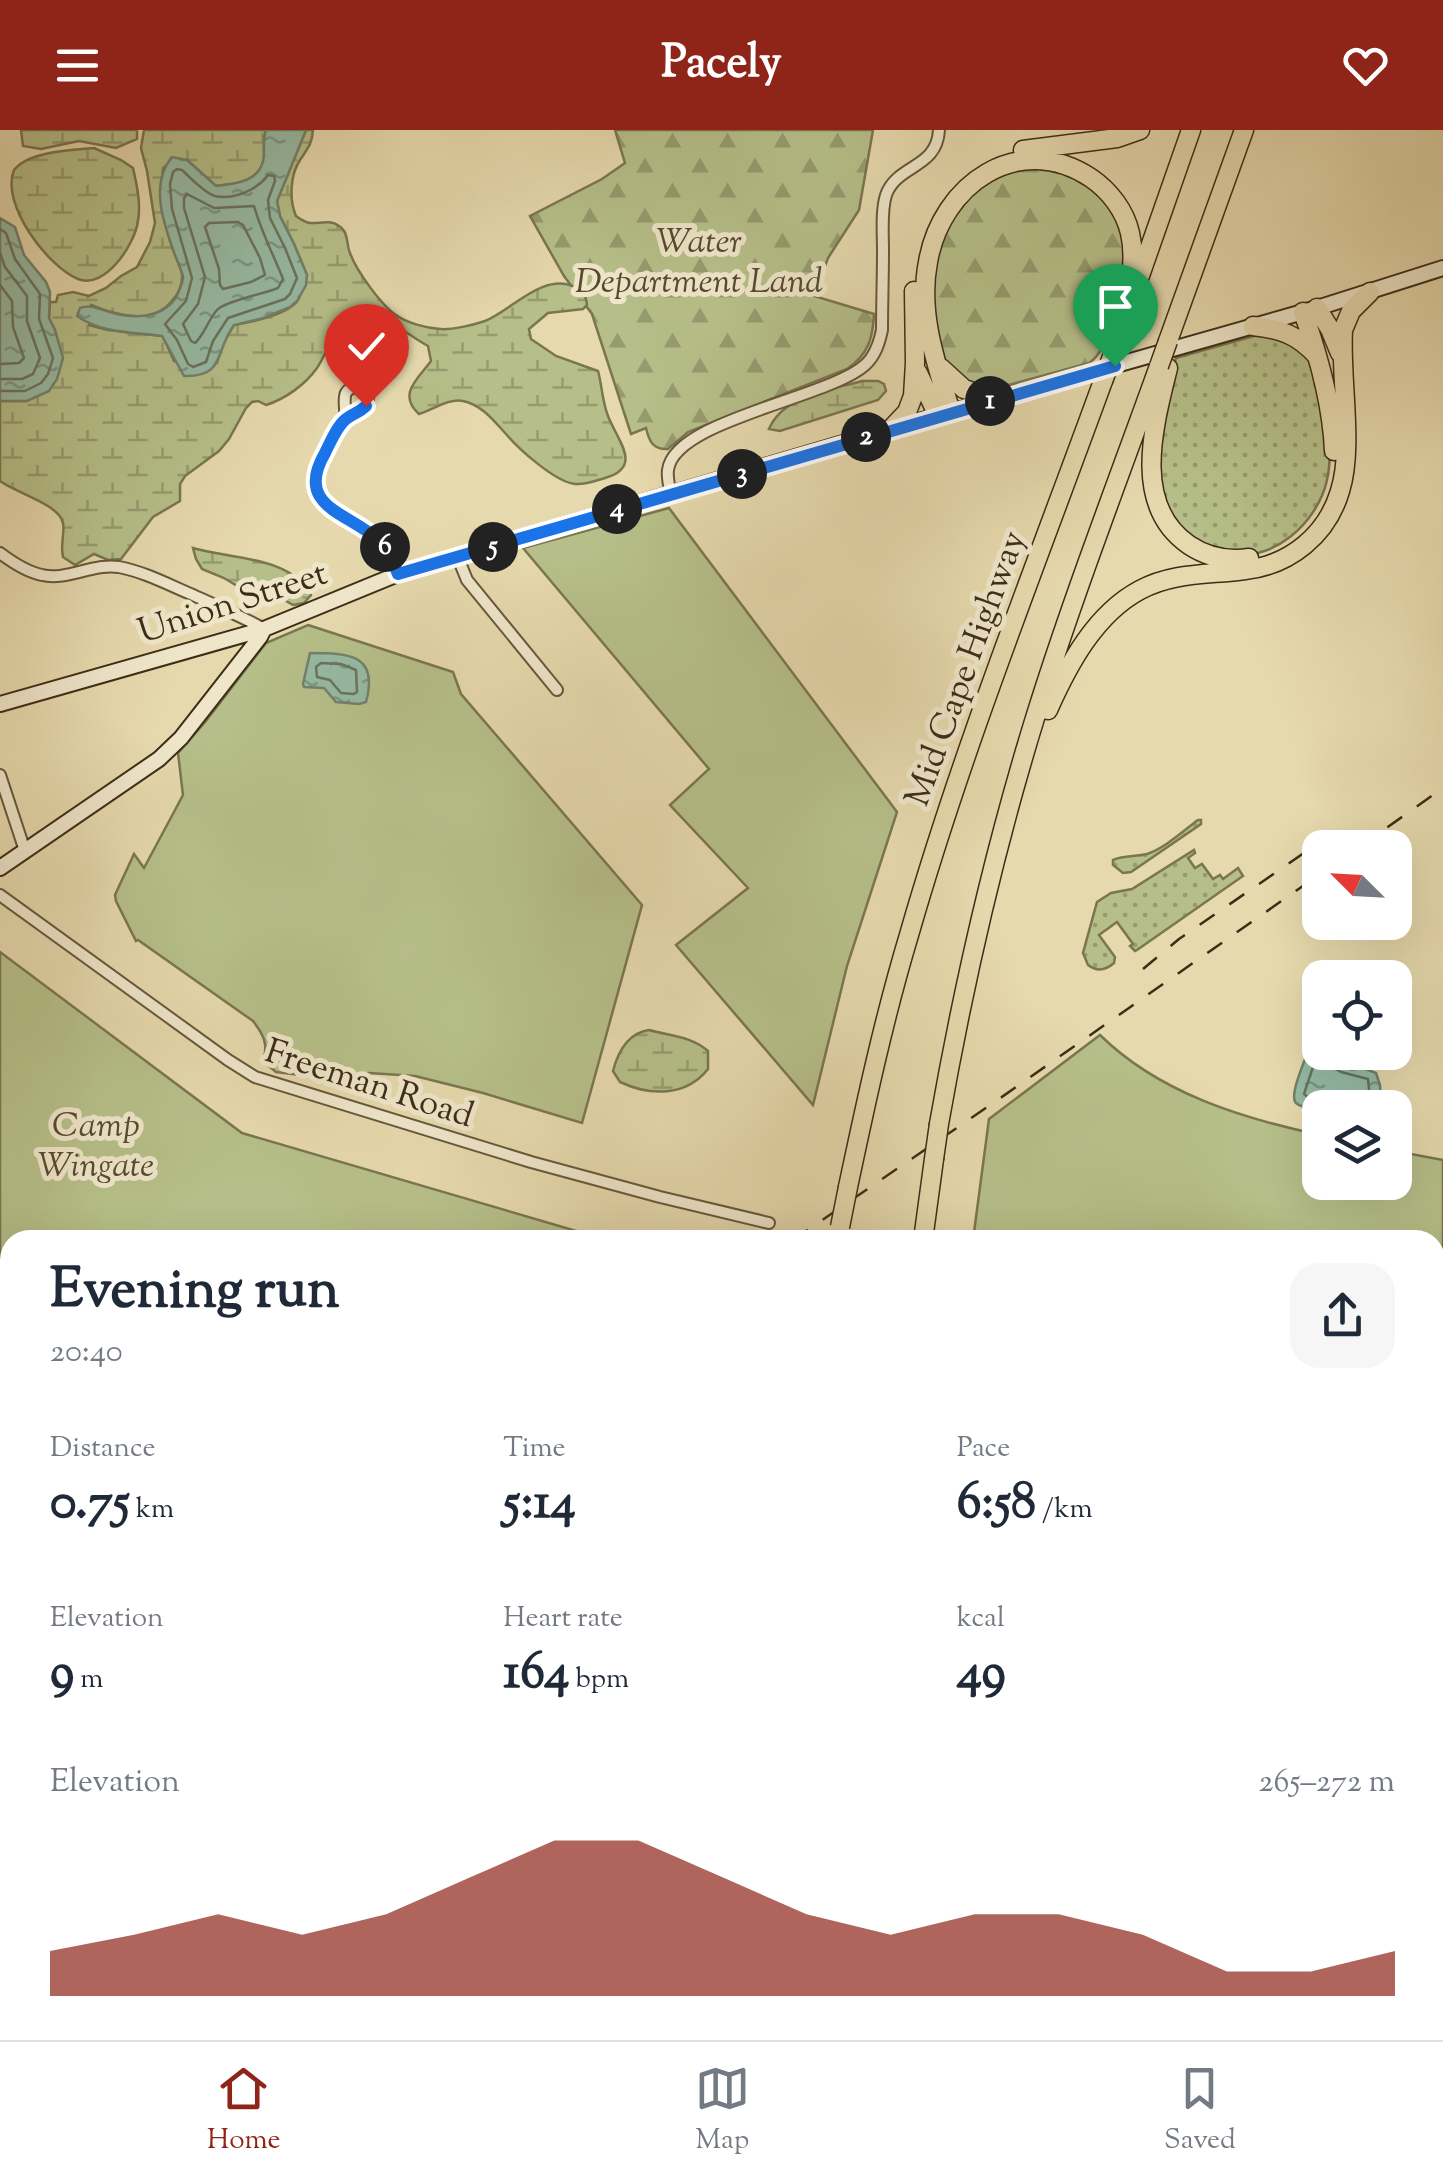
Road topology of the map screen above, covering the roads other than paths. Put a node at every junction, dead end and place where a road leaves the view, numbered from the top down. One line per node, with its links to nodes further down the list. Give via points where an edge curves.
1 (939, 130): 19 (street, via 932,154 887,191 882,330 872,356 846,378 693,440 668,466)
2 (1140, 130): 11 (highway, via 1002,153 952,184 918,256)
3 (1191, 130): 10 (highway, Mid Cape Highway)
4 (1244, 130): 14 (highway, bridge)
5 (1443, 268): 6 (main road, Union Street)
6 (1370, 292): 7 (main road, Union Street); 13 (highway, via 1348,316)
7 (1310, 310): 8 (main road, Union Street); 9 (highway); 13 (highway, via 1335,339)
8 (1253, 326): 9 (highway, via 1294,335); 10 (main road, Union Street)
9 (1317, 356): 14 (highway, via 1332,428 1328,494 1290,543 1234,560 1188,544 1157,504 1152,452)
10 (1114, 360): 12 (highway, via 1132,260 1124,216 1084,173 1031,159 980,174 940,224 924,294); 15 (main road, Union Street); 32 (highway, Mid Cape Highway, bridge, via 951,800 882,1032)
11 (915, 363): 16 (highway); 18 (highway, via 910,407)
12 (937, 363): 15 (highway, via 964,388); 16 (highway)
13 (1343, 363): 26 (highway, via 1344,473 1332,512 1316,535 1270,565 1172,578 1124,600 1080,650)
14 (1164, 365): 26 (highway)
15 (997, 399): 16 (main road, Union Street)
16 (944, 414): 18 (main road, Union Street)
17 (345, 420): 22 (street, via 318,465 320,495 331,510 378,540)
18 (891, 429): 19 (main road, Union Street)
19 (670, 494): 21 (main road, Union Street)
20 (0, 553): 23 (street, via 42,575 99,566 137,572)
21 (458, 558): 22 (main road, Union Street); 24 (street, via 466,580)
22 (398, 574): 23 (main road, Union Street)
23 (264, 629): 25 (main road, Union Street); 28 (main road, via 160,760)
24 (557, 690)
25 (0, 704)
26 (1022, 764): 33 (highway, bridge, via 977,938)
27 (0, 775): 28 (street)
28 (25, 851): 29 (main road)
29 (0, 868)
30 (0, 894): 31 (street, Freeman Road, via 264,1080 531,1162)
31 (769, 1223)
32 (840, 1230)
33 (923, 1230)

